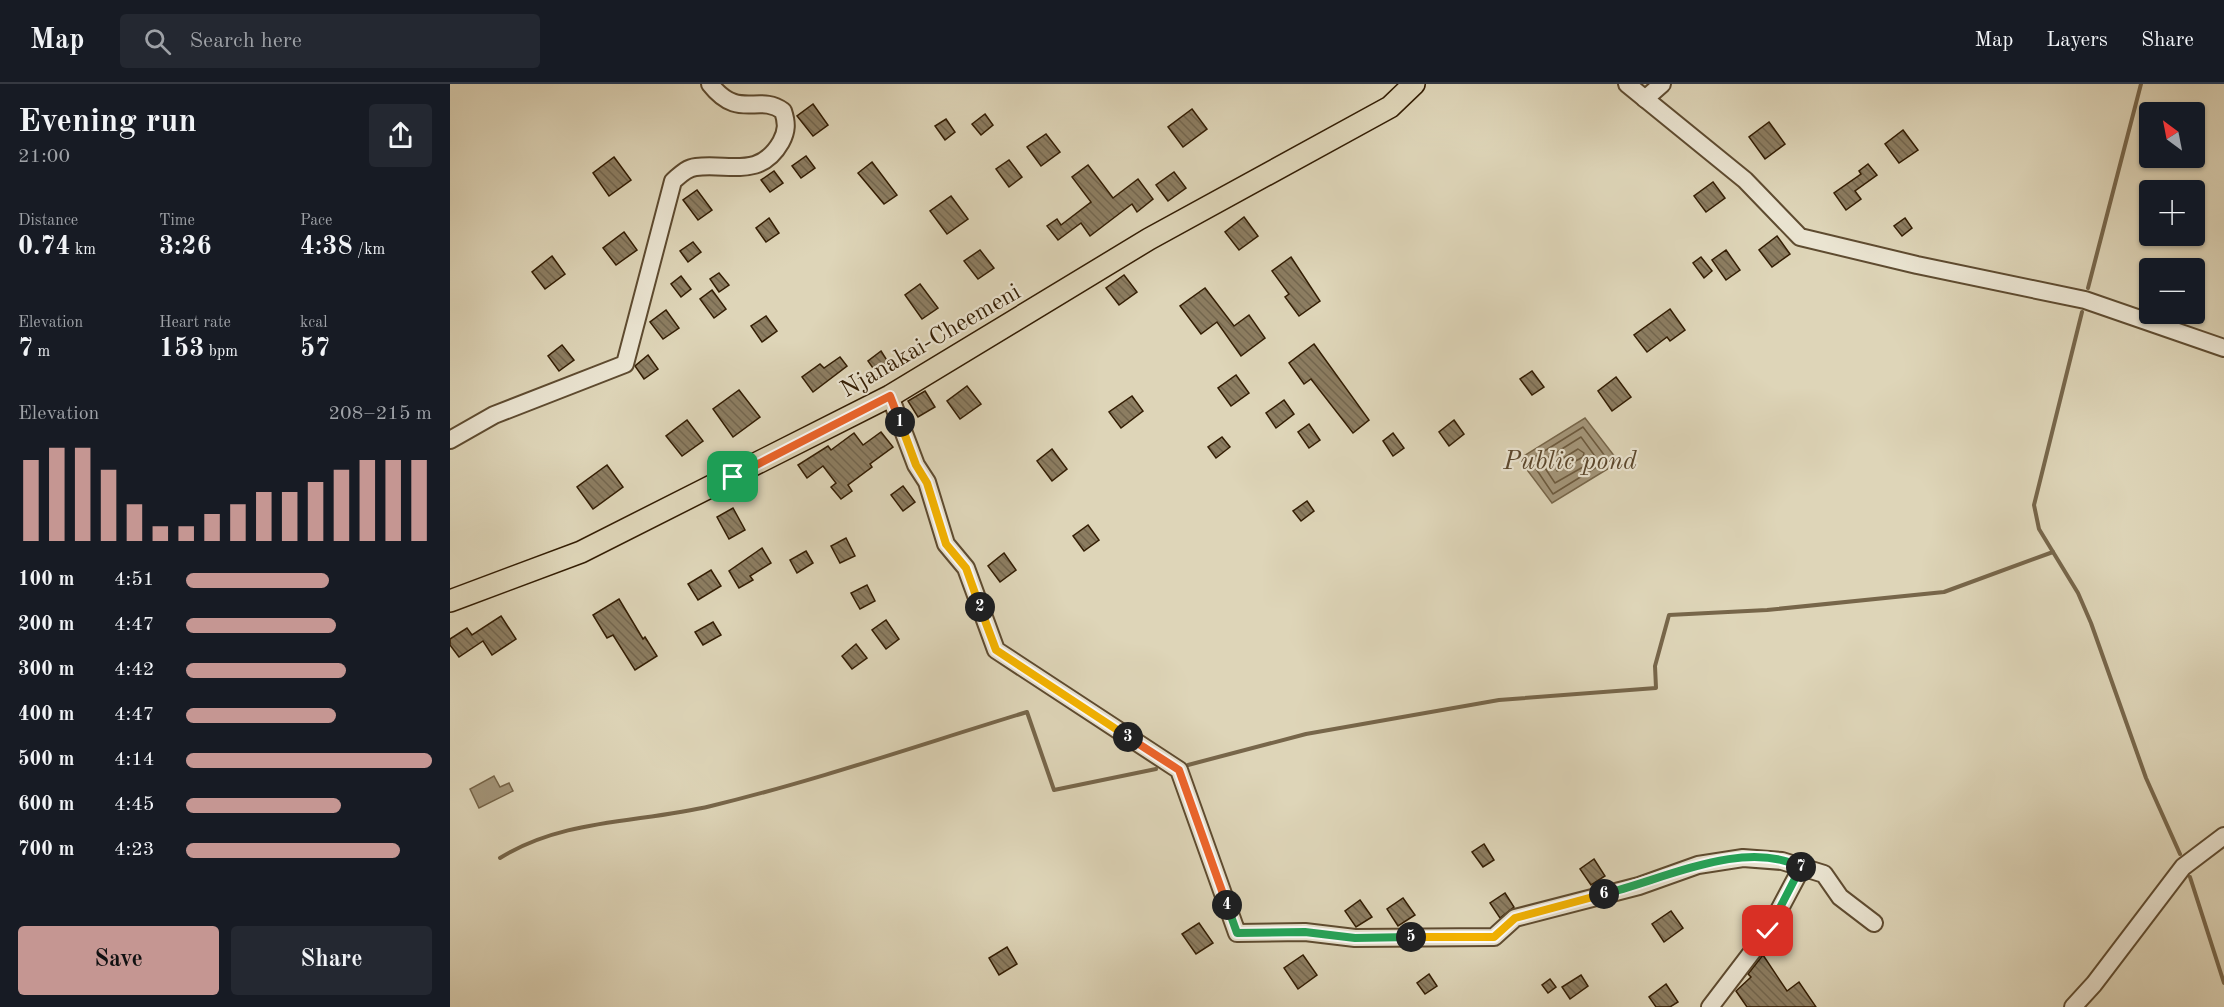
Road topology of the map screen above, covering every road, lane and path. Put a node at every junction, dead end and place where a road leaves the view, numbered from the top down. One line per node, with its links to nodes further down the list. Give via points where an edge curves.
1 (710, 84): 8 (street, via 726,101 776,106 783,111 786,132 774,153 758,164 735,169 696,167 684,170 673,181 625,364 494,415)
2 (1414, 84): 7 (main road, Njanakai-Cheemeni, via 1390,107 1149,239)
3 (1627, 84): 5 (street)
4 (1662, 84): 5 (street)
5 (1646, 99): 6 (street, via 1745,180 1800,237 2085,300)
6 (2224, 348)
7 (890, 396): 9 (main road, Njanakai-Cheemeni, via 581,552); 11 (street, via 916,465 927,483 946,544 966,568 996,650 1179,770 1237,933 1305,932 1355,938 1494,937 1515,918 1639,886 1698,865 1743,858)
8 (450, 440)
9 (450, 601)
10 (2224, 836): 14 (street, via 2183,867)
11 (1802, 867): 12 (street, via 1824,874 1840,897); 13 (street, via 1768,931)
12 (1874, 924)
13 (1710, 1007)
14 (2073, 1007)

